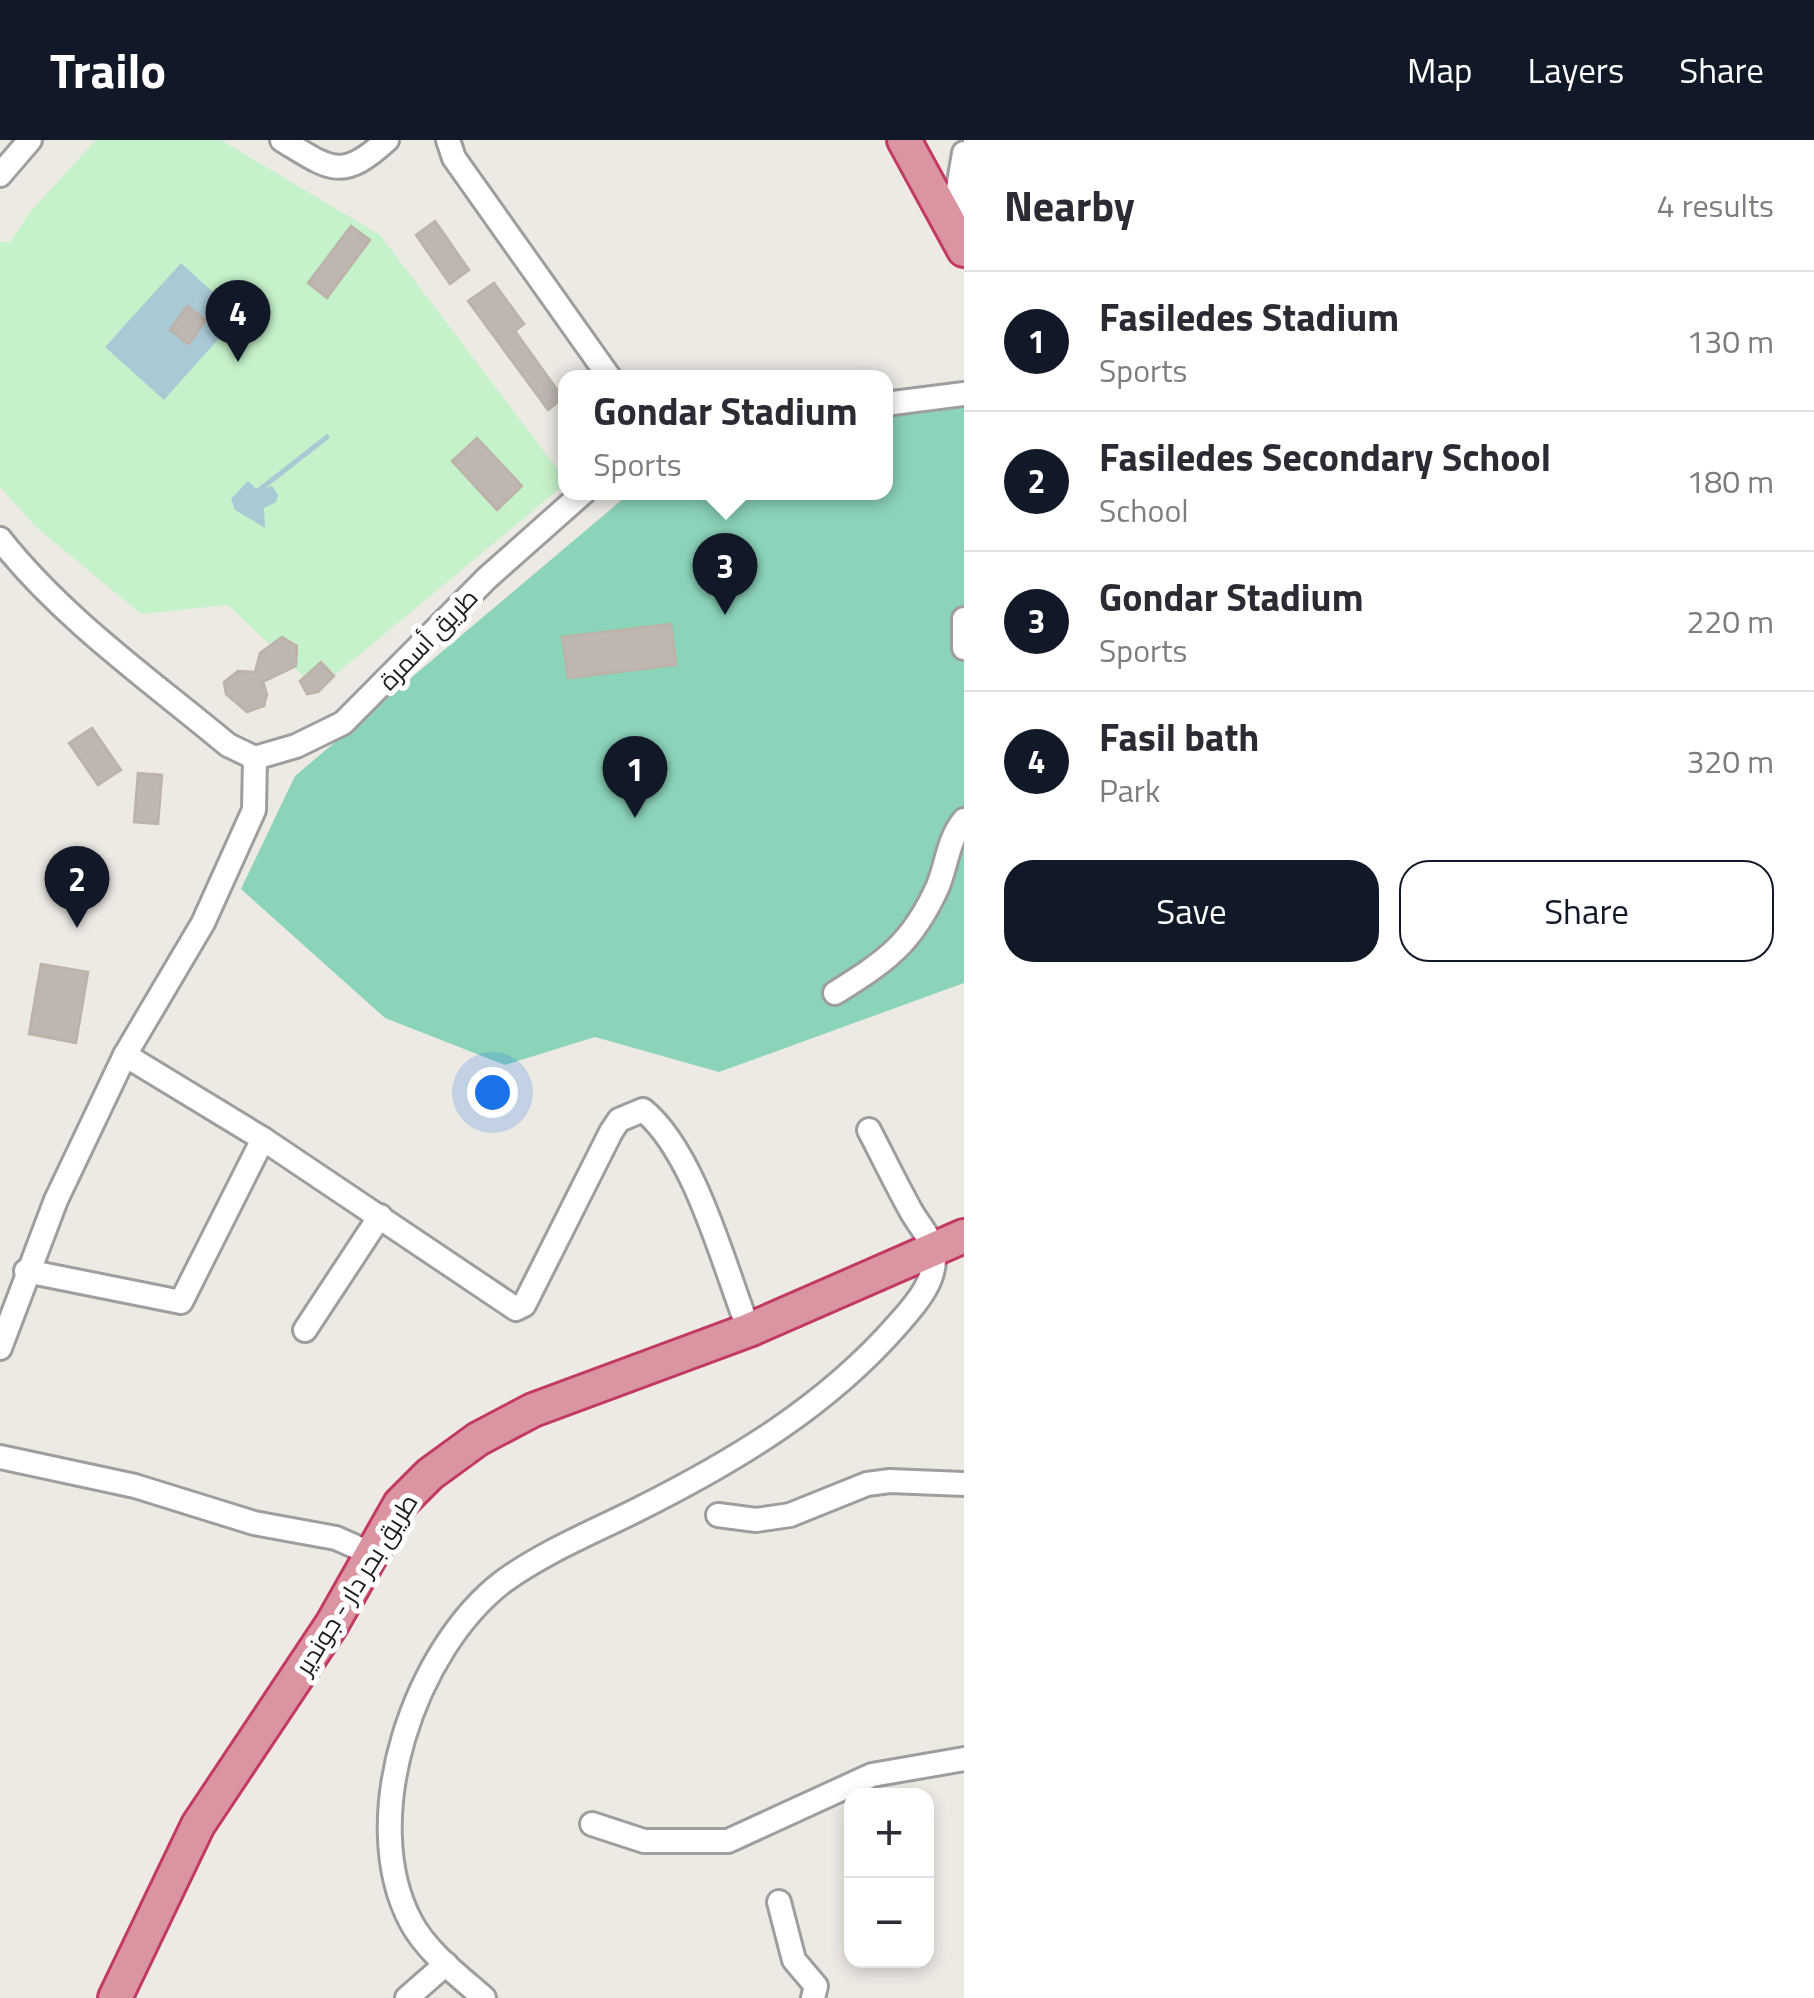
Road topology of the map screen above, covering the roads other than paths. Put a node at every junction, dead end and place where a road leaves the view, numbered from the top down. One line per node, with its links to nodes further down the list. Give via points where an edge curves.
1 (30, 140): 7 (street)
2 (282, 140): 3 (street, via 329,169 348,169)
3 (387, 140)
4 (448, 140): 9 (street, via 454,158)
5 (904, 140): 8 (highway)
6 (964, 153): 8 (street)
7 (0, 176)
8 (958, 237)
9 (604, 370)
10 (964, 394): 11 (street)
11 (893, 403)
12 (575, 500): 18 (street, طريق أسمرة, via 343,723)
13 (0, 538): 16 (street)
14 (0, 551): 16 (street)
15 (964, 619): 17 (street)
16 (84, 624): 18 (street, via 228,745)
17 (964, 648)
18 (256, 758): 21 (street, via 254,810 202,923)
19 (964, 820): 20 (street, via 938,885 900,951)
20 (835, 992)
21 (125, 1055): 23 (street); 27 (street)
22 (869, 1130): 26 (street)
23 (263, 1139): 24 (street); 27 (street, via 181,1302)
24 (380, 1216): 28 (street); 29 (street, via 510,1308 520,1308 610,1132 643,1110 657,1121 686,1172)
25 (964, 1236): 26 (highway, طريق بحر دار - جوندير)
26 (934, 1251): 29 (highway, طريق بحر دار - جوندير); 38 (street, via 925,1293 875,1351 796,1418 736,1460 503,1582 462,1623 406,1730 388,1822 411,1922)
27 (26, 1271): 30 (street)
28 (305, 1330)
29 (749, 1330): 34 (highway, طريق بحر دار - جوندير, via 598,1383 478,1439 400,1504)
30 (0, 1348)
31 (0, 1457): 34 (street, via 336,1538)
32 (964, 1484): 33 (street, via 878,1482 790,1515)
33 (718, 1516)
34 (372, 1554): 39 (highway, طريق بحر دار - جوندير, via 198,1825)
35 (964, 1759): 36 (street, via 872,1774 728,1841 644,1841)
36 (592, 1824)
37 (779, 1902): 42 (street, via 794,1960 816,1986)
38 (446, 1964): 40 (street); 41 (street)
39 (115, 1998)
40 (406, 1998)
41 (484, 1998)
42 (813, 1998)

